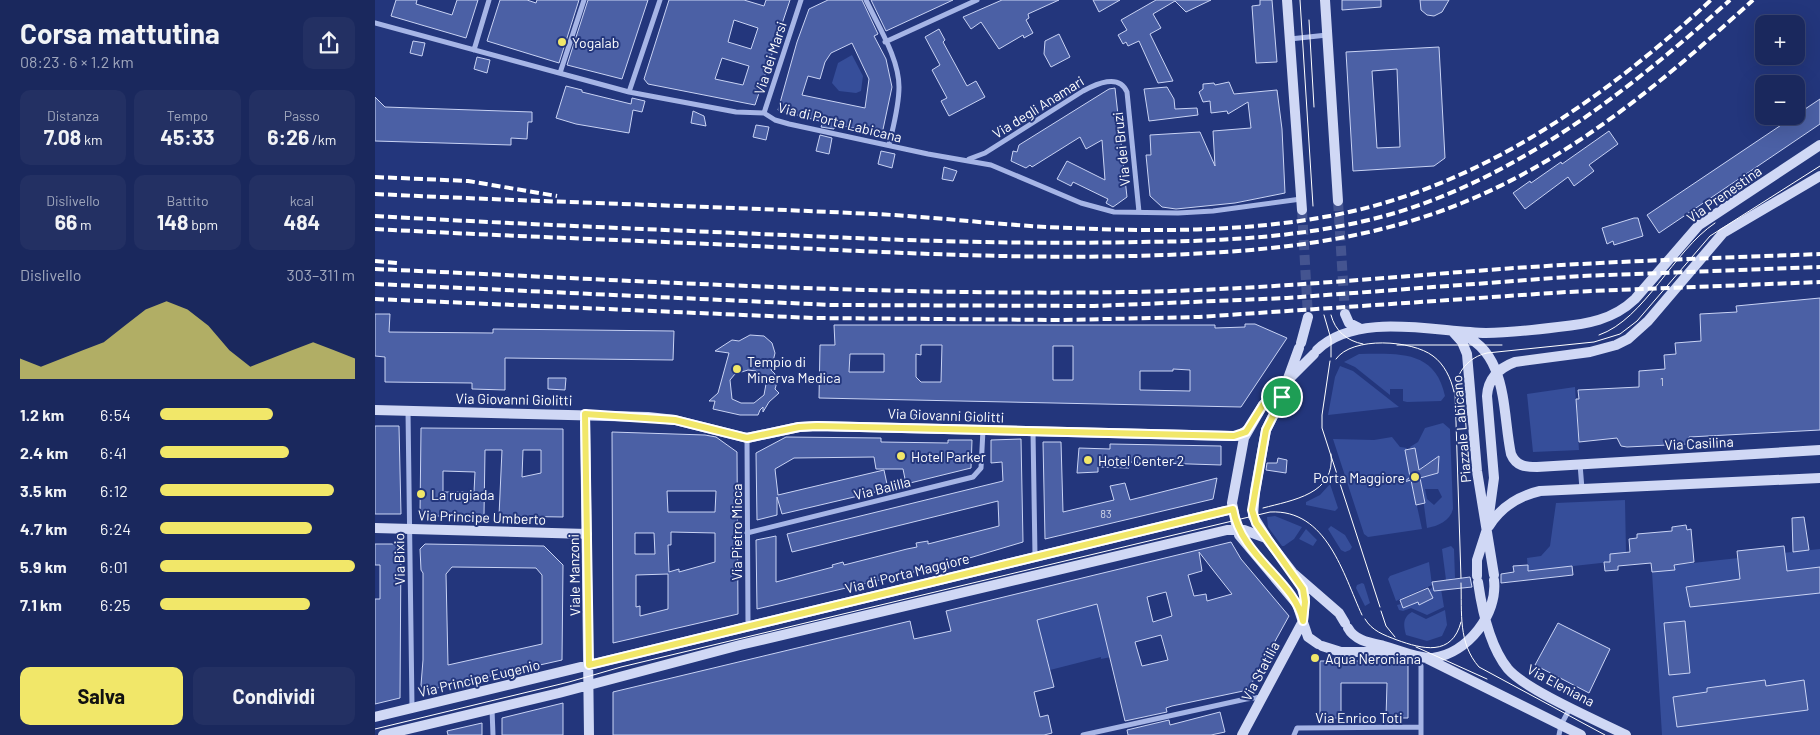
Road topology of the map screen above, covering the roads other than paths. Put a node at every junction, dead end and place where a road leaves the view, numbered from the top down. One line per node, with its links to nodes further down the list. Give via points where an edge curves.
1 (489, 0): 13 (street)
2 (584, 0): 14 (street)
3 (660, 0): 16 (street)
4 (801, 0): 17 (street, Via dei Marsi)
5 (866, 0): 12 (street)
6 (977, 0): 12 (street)
7 (1287, 0): 11 (main road)
8 (1325, 0): 10 (main road)
9 (375, 23): 13 (street, Via di Porta Labicana)
10 (1327, 35): 11 (street); 22 (main road)
11 (1290, 39): 23 (main road)
12 (885, 42): 18 (street, via 896,65 899,86)
13 (473, 50): 14 (street, Via di Porta Labicana)
14 (560, 73): 16 (street, Via di Porta Labicana)
15 (1122, 85): 20 (street, Via degli Anamari, via 1107,82 1088,88 985,153); 24 (street, Via dei Bruzi, via 1127,96)
16 (629, 92): 17 (street, Via di Porta Labicana, via 737,112)
17 (764, 113): 18 (street, Via di Porta Labicana, via 789,124)
18 (889, 145): 20 (street, Via di Porta Labicana)
19 (1820, 145): 28 (main road, Via Prenestina, via 1699,225 1635,298 1609,316 1580,325 1494,333)
20 (968, 160): 24 (street, Via di Porta Labicana, via 999,167 1095,208)
21 (1820, 176): 29 (main road, via 1723,233 1628,339 1609,348 1515,362)
22 (1338, 201)
23 (1302, 204): 24 (street, Via di Porta Labicana, via 1213,211)
24 (1139, 212)
25 (1345, 314): 27 (main road, via 1349,323)
26 (1308, 317): 30 (main road)
27 (1359, 328): 28 (main road); 30 (main road, via 1331,339)
28 (1452, 331): 29 (main road, via 1475,343); 45 (main road, Piazzale Labicano, via 1467,354 1477,471)
29 (1496, 373): 39 (main road, Via Casilina, via 1504,396 1510,451 1515,461 1526,467); 45 (main road, Piazzale Labicano, via 1488,390 1494,478)
30 (1286, 381): 35 (main road, via 1263,405); 49 (main road, via 1266,430 1253,504 1254,520)
31 (375, 410): 32 (main road, Via Giovanni Giolitti)
32 (408, 411): 33 (main road, Via Giovanni Giolitti); 44 (street, Via Bixio)
33 (585, 414): 37 (main road, Via Giovanni Giolitti, via 675,420); 47 (main road, Viale Manzoni)
34 (983, 430): 36 (main road, Via Giovanni Giolitti); 37 (main road, Via Giovanni Giolitti, via 807,426); 46 (street, Via Balilla, via 981,468 973,477)
35 (1247, 430): 36 (main road, Via Giovanni Giolitti, via 1234,436); 42 (main road)
36 (1033, 431): 50 (street)
37 (747, 438): 46 (street, Via Pietro Micca)
38 (1820, 450): 39 (main road, Via Casilina)
39 (1580, 464): 41 (street)
40 (1820, 478): 41 (main road)
41 (1582, 489): 45 (main road, via 1540,491 1519,497 1505,507)
42 (1233, 509): 48 (main road); 50 (main road, Via di Porta Maggiore)
43 (375, 528): 44 (main road, Via Principe Umberto)
44 (410, 528): 47 (main road, Via Principe Umberto); 62 (street, Via Bixio)
45 (1487, 529): 52 (main road, Piazzale Labicano, via 1478,555); 53 (main road, Piazzale Labicano, via 1495,596)
46 (747, 533): 55 (street, Via Pietro Micca)
47 (587, 534): 58 (main road, Viale Manzoni)
48 (1241, 534): 49 (main road, via 1255,533); 54 (main road, via 1299,606); 59 (main road, via 1227,530 740,645)
49 (1269, 542): 51 (main road)
50 (1035, 556): 55 (main road, Via di Porta Maggiore)
51 (1297, 577): 54 (main road, via 1305,593); 56 (main road, via 1339,613 1359,639)
52 (1477, 579): 53 (main road, Via Eleniana)
53 (1486, 618): 57 (main road, Piazzale Labicano, via 1475,633 1453,651); 61 (main road, Via Eleniana, via 1497,652 1509,670)
54 (1303, 621): 56 (main road, via 1308,637 1341,652); 60 (main road, Via Statilia)
55 (749, 625): 58 (main road, Via di Porta Maggiore)
56 (1403, 652): 57 (main road)
57 (1422, 662): 65 (street); 66 (main road)
58 (589, 665): 59 (main road, Viale Manzoni); 62 (main road, Via Principe Eugenio)
59 (589, 685): 63 (main road); 70 (main road, Viale Manzoni)
60 (1262, 697): 71 (street); 72 (main road, Via Statilia)
61 (1571, 706): 66 (street); 76 (main road, Via Eleniana)
62 (412, 707): 64 (main road, Via Principe Eugenio)
63 (492, 709): 67 (main road); 69 (street)
64 (375, 717)
65 (1421, 728): 73 (street, Via Enrico Toti, via 1297,728); 74 (street)
66 (1560, 730): 75 (main road)
67 (412, 732): 68 (main road)
68 (383, 735)
69 (493, 735)
70 (589, 735)
71 (1083, 735)
72 (1242, 735)
73 (1293, 735)
74 (1421, 735)
75 (1581, 735)
76 (1626, 735)

